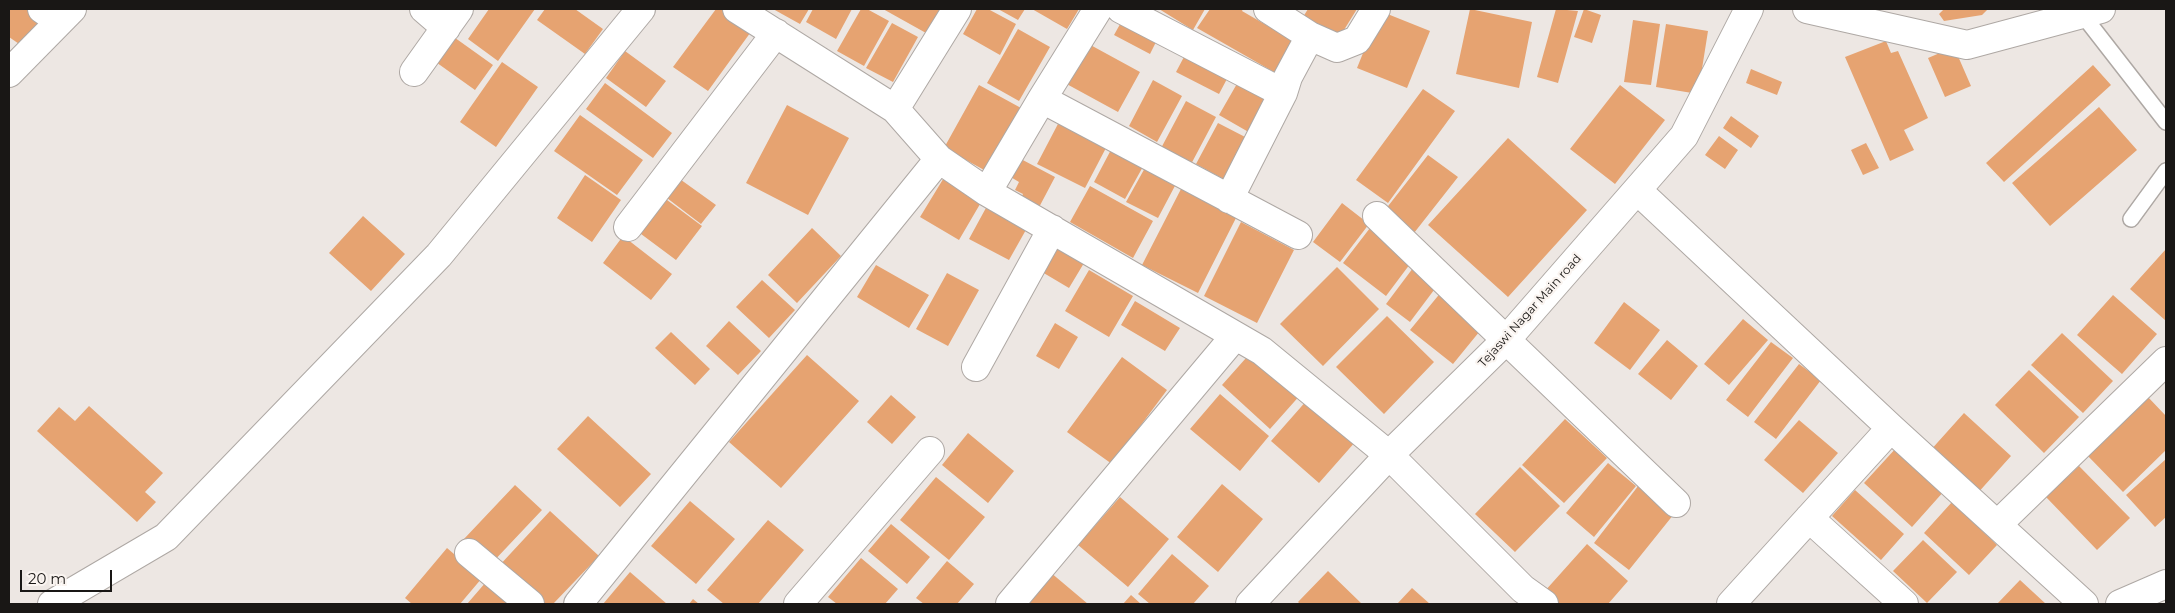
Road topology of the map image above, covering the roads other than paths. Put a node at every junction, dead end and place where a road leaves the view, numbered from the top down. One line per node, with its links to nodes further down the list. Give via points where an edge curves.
1 (424, 9): 13 (street)
2 (641, 9): 45 (street, via 439,255 166,537)
3 (736, 9): 14 (street)
4 (957, 9): 20 (street)
5 (1098, 9): 19 (street)
6 (1121, 9): 18 (street)
7 (1268, 9): 15 (street)
8 (1376, 9): 15 (street, via 1357,40 1337,48)
9 (1748, 9): 24 (street, Tejaswi Nagar Main road, via 1684,136)
10 (1807, 9): 11 (street, via 1967,45)
11 (2092, 11): 21 (lane)
12 (58, 13): 17 (street)
13 (453, 18): 16 (street)
14 (776, 33): 20 (street); 29 (street)
15 (1310, 36): 18 (street)
16 (414, 72)
17 (9, 73)
18 (1283, 92): 26 (street)
19 (1042, 98): 25 (street); 26 (street)
20 (895, 109): 22 (street)
21 (2166, 122)
22 (939, 159): 25 (street); 47 (street)
23 (2166, 171): 28 (lane)
24 (1638, 191): 33 (street, Tejaswi Nagar Main road); 36 (street)
25 (988, 192): 30 (street)
26 (1229, 198): 31 (street)
27 (1377, 216): 33 (street)
28 (2131, 219)
29 (628, 227)
30 (1052, 229): 32 (street); 35 (street)
31 (1298, 235)
32 (1235, 336): 38 (street, via 1262,351); 49 (street)
33 (1506, 340): 38 (street, Tejaswi Nagar Main road); 39 (street)
34 (2166, 361): 41 (street)
35 (976, 367)
36 (1891, 428): 40 (street); 41 (street)
37 (930, 451): 48 (street)
38 (1389, 455): 44 (street); 50 (street, Tejaswi Nagar Main road)
39 (1676, 503)
40 (1809, 518): 51 (street); 52 (street)
41 (1998, 524): 53 (street)
42 (469, 553): 46 (street)
43 (2166, 584): 54 (street)
44 (1525, 599)
45 (52, 604)
46 (530, 604)
47 (578, 604)
48 (798, 604)
49 (1010, 604)
50 (1250, 604)
51 (1731, 604)
52 (1904, 604)
53 (2084, 604)
54 (2120, 604)

